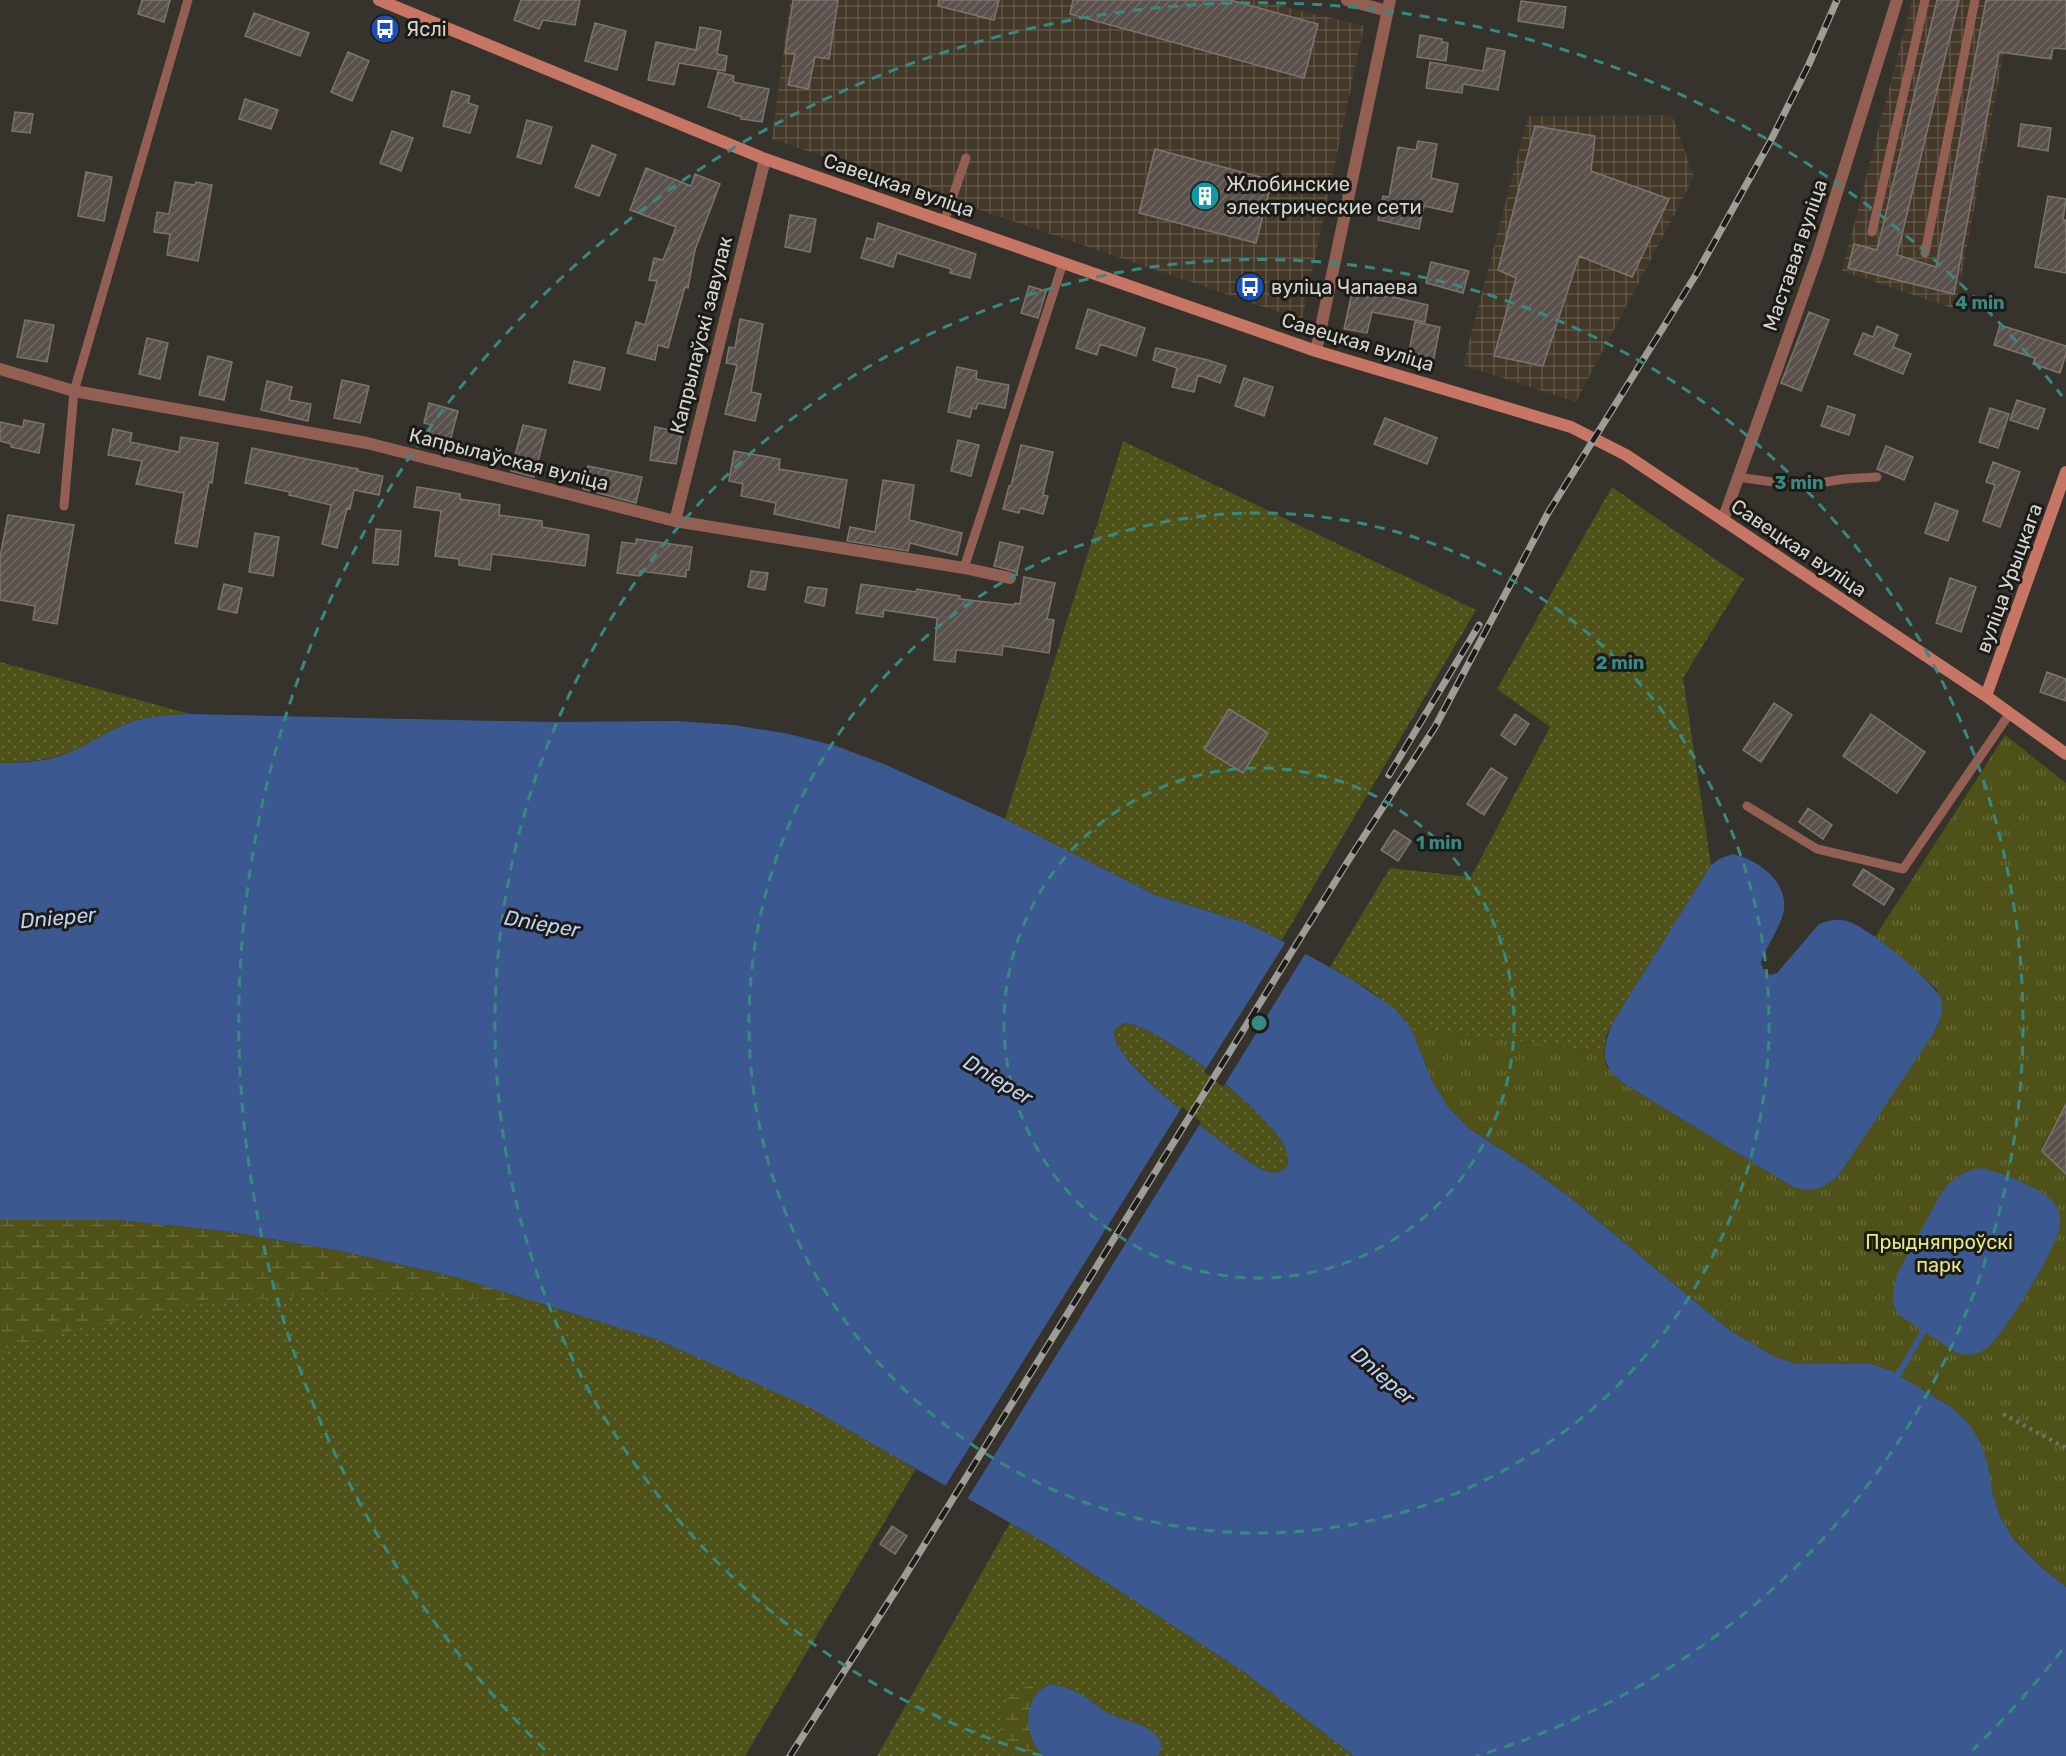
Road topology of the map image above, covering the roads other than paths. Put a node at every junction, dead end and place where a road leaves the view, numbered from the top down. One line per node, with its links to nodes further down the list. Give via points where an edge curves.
1 (188, 0): 16 (lane)
2 (379, 0): 9 (main road, Савецкая вуліца)
3 (1347, 0): 7 (street)
4 (1897, 0): 18 (street, Маставая вуліца, via 1818,253)
5 (1926, 0): 11 (lane)
6 (1975, 0): 12 (lane)
7 (1388, 6): 14 (street)
8 (966, 158): 10 (lane)
9 (765, 159): 10 (main road, Савецкая вуліца); 22 (street, Капрылаўскі завулак)
10 (944, 222): 13 (main road, Савецкая вуліца)
11 (1872, 232)
12 (1925, 253)
13 (1063, 263): 14 (main road, Савецкая вуліца); 23 (lane)
14 (1316, 351): 21 (main road, Савецкая вуліца, via 1571,427 1626,455)
15 (0, 369): 16 (street, Капрылаўская вуліца)
16 (74, 391): 20 (lane); 22 (street, Капрылаўская вуліца, via 368,443)
17 (2066, 472): 25 (main road, вуліца Урыцкага)
18 (1737, 477): 19 (lane, via 1801,486); 21 (street, Маставая вуліца)
19 (1876, 477)
20 (64, 506)
21 (1723, 520): 25 (main road, Савецкая вуліца)
22 (675, 521): 23 (street, Капрылаўская вуліца)
23 (964, 568): 24 (street, Капрылаўская вуліца)
24 (1010, 578)
25 (1986, 696): 26 (main road, Савецкая вуліца)
26 (2010, 713): 27 (main road, Савецкая вуліца); 28 (lane, via 1903,869 1817,849)
27 (2066, 754)
28 (1747, 806)

